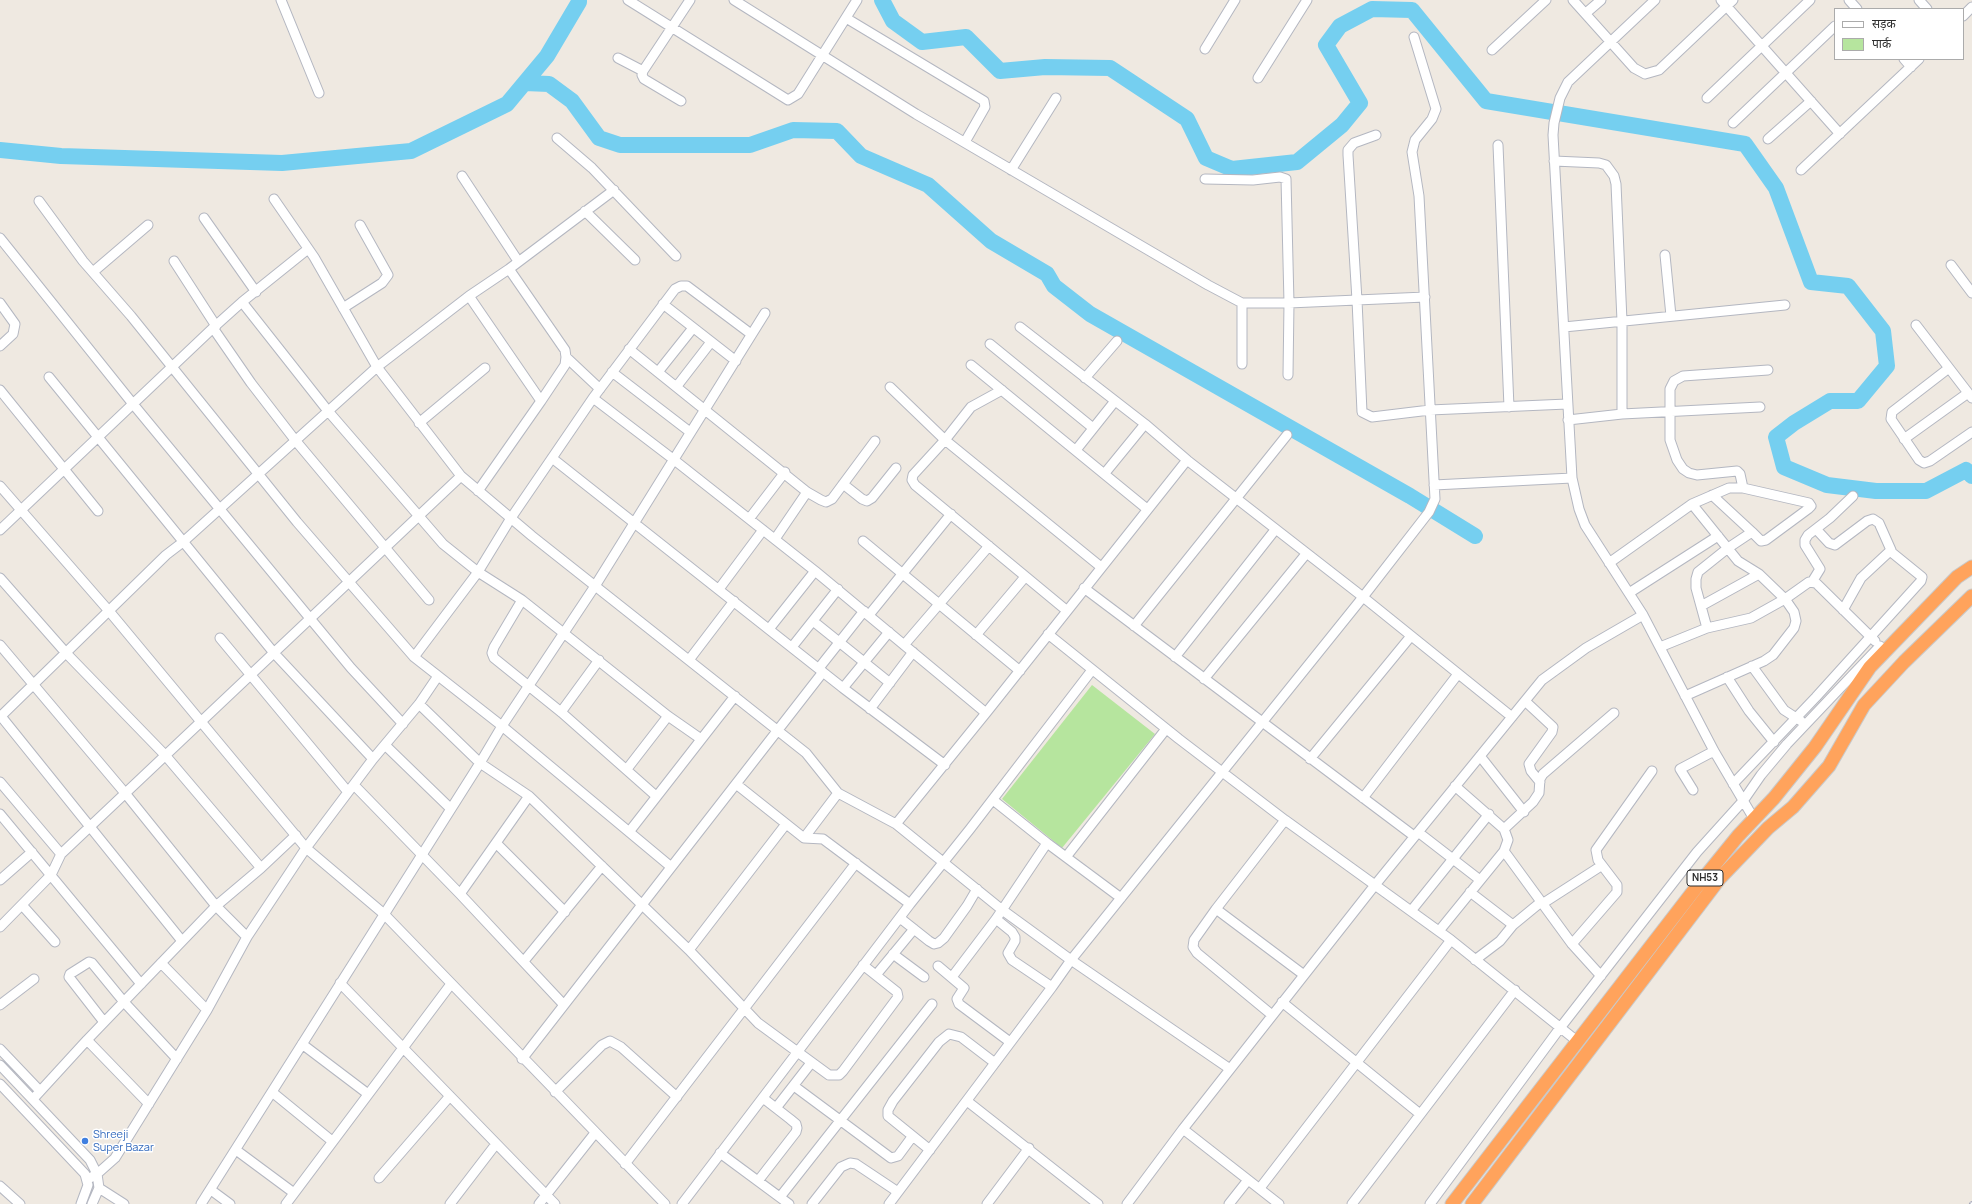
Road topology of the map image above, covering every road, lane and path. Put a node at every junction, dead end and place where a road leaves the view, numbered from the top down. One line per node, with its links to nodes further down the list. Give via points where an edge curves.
1 (281, 0): 35 (street)
2 (628, 0): 21 (street)
3 (690, 0): 21 (street)
4 (734, 0): 27 (street)
5 (857, 0): 19 (street)
6 (1235, 0): 25 (street)
7 (1307, 0): 34 (street)
8 (1546, 0): 26 (street)
9 (1573, 0): 17 (street)
10 (1601, 0): 17 (street)
11 (1655, 0): 23 (street)
12 (1810, 0): 24 (street)
13 (1919, 0): 16 (street)
14 (1727, 2): 23 (street, via 1659,70 1651,73 1639,72); 24 (street)
15 (1972, 7): 18 (street)
16 (1926, 8)
17 (1586, 13): 23 (street)
18 (1964, 15)
19 (846, 18): 27 (street); 45 (street, via 983,100 985,107)
20 (1834, 27): 33 (street)
21 (671, 28): 27 (street, via 788,100 798,94); 32 (street)
22 (1414, 37): 72 (street, via 1436,109 1432,119 1414,140 1412,152 1419,196)
23 (1610, 41): 47 (street, via 1568,82 1560,98 1554,123)
24 (1762, 46): 33 (street); 37 (street)
25 (1205, 49)
26 (1492, 50)
27 (822, 55): 45 (street)
28 (618, 58): 32 (street)
29 (1905, 60): 31 (street)
30 (1918, 60): 31 (street)
31 (1911, 67): 41 (street)
32 (643, 71): 38 (street, via 644,79)
33 (1786, 73): 39 (street); 40 (street)
34 (1258, 78)
35 (319, 92)
36 (1056, 98): 48 (street)
37 (1707, 98)
38 (681, 101)
39 (1811, 101): 41 (street); 44 (street)
40 (1733, 123)
41 (1840, 134): 49 (street)
42 (1376, 135): 73 (street, via 1358,140 1348,150)
43 (557, 138): 52 (street)
44 (1768, 139)
45 (964, 142): 48 (street)
46 (1498, 145): 120 (street)
47 (1554, 161): 83 (street, via 1599,163 1606,165 1614,176); 87 (street)
48 (1011, 170): 76 (street)
49 (1801, 170)
50 (462, 176): 65 (street)
51 (1205, 179): 77 (street, via 1246,180 1280,177 1286,180)
52 (614, 190): 55 (street); 62 (street)
53 (274, 199): 60 (street)
54 (39, 201): 68 (street)
55 (586, 211): 64 (street); 65 (street)
56 (204, 218): 69 (street)
57 (148, 225): 68 (street)
58 (360, 225): 80 (street, via 388,275 382,283)
59 (0, 238): 118 (street)
60 (308, 249): 69 (street); 80 (street)
61 (1666, 255): 82 (street)
62 (676, 256)
63 (174, 260): 85 (street)
64 (635, 260)
65 (518, 261): 67 (street)
66 (1951, 266): 70 (street)
67 (509, 269): 71 (street); 95 (street, via 565,350)
68 (93, 272): 100 (street)
69 (256, 292): 74 (street)
70 (1972, 293)
71 (469, 296): 99 (street); 117 (street)
72 (1425, 297): 73 (street); 123 (street)
73 (1357, 300): 77 (street); 123 (street, via 1362,412 1372,417)
74 (242, 302): 85 (street); 124 (street)
75 (0, 303): 93 (street, via 15,324 13,334)
76 (1242, 303): 77 (street); 97 (street)
77 (1289, 303): 106 (street)
78 (663, 304): 88 (street); 89 (street, via 675,289 687,286); 94 (street)
79 (1785, 304): 82 (street)
80 (343, 308): 99 (street)
81 (765, 314): 89 (street)
82 (1671, 316): 83 (street)
83 (1622, 321): 87 (street); 126 (street)
84 (1916, 325): 102 (street)
85 (215, 327): 100 (street); 136 (street, via 251,383)
86 (1020, 327): 108 (street)
87 (1564, 327): 119 (street)
88 (693, 328): 91 (street); 105 (street)
89 (751, 334): 96 (street)
90 (1117, 341): 108 (street)
91 (711, 342): 96 (street); 109 (street)
92 (990, 344): 130 (street)
93 (0, 346)
94 (629, 349): 104 (street); 105 (street)
95 (566, 357): 111 (street); 117 (street, via 565,365)
96 (736, 361): 122 (street)
97 (1242, 364)
98 (971, 365): 113 (street)
99 (377, 367): 124 (street); 128 (street)
100 (172, 368): 118 (street); 146 (street)
101 (485, 368): 128 (street)
102 (1949, 368): 114 (street); 135 (street, via 1890,414)
103 (1768, 370): 125 (street, via 1677,378 1670,390)
104 (612, 372): 111 (street); 131 (street)
105 (658, 372): 109 (street)
106 (1288, 375)
107 (49, 377): 134 (street)
108 (1085, 378): 116 (street)
109 (677, 386): 122 (street)
110 (890, 387): 137 (street)
111 (600, 389): 115 (street)
112 (0, 390): 144 (street)
113 (1002, 390): 137 (street, via 971,407); 139 (street)
114 (1970, 395): 135 (street)
115 (593, 398): 140 (street); 141 (street)
116 (1115, 400): 129 (street); 130 (street)
117 (542, 401): 154 (street)
118 (133, 404): 134 (street); 160 (street)
119 (1567, 404): 120 (street); 127 (street)
120 (1509, 406): 123 (street)
121 (1760, 407): 125 (street)
122 (705, 408): 131 (street); 145 (street)
123 (1430, 410): 151 (street)
124 (328, 411): 136 (street); 165 (street)
125 (1671, 412): 126 (street); 153 (street, via 1670,440 1683,469 1697,475 1737,471)
126 (1622, 414): 127 (street)
127 (1568, 420): 149 (street)
128 (419, 423): 148 (street)
129 (1145, 424): 142 (street); 147 (street)
130 (1093, 428): 139 (street)
131 (690, 432): 141 (street)
132 (1972, 432): 135 (street, via 1927,463 1919,460)
133 (1287, 434): 158 (street)
134 (98, 437): 144 (street); 177 (street)
135 (1904, 439)
136 (295, 440): 146 (street); 179 (street)
137 (945, 440): 164 (street, via 913,475 912,480); 184 (street)
138 (875, 441): 150 (street)
139 (1076, 450): 147 (street)
140 (552, 458): 166 (street); 168 (street)
141 (673, 459): 167 (street); 168 (street)
142 (1187, 460): 158 (street); 161 (street)
143 (896, 468): 150 (street, via 867,501 862,500)
144 (64, 469): 162 (street); 163 (street)
145 (785, 472): 155 (street); 167 (street)
146 (259, 473): 160 (street); 192 (street, via 297,522)
147 (1105, 473): 161 (street)
148 (461, 476): 154 (street); 165 (street)
149 (1572, 478): 151 (street); 183 (street, via 1585,524)
150 (843, 484): 155 (street, via 832,499 826,502)
151 (1434, 485): 200 (street, via 1435,499 1429,512)
152 (0, 486): 162 (street)
153 (1743, 488): 156 (street, via 1729,488); 173 (street, via 1808,502 1811,506 1766,540 1761,541)
154 (478, 491): 166 (street)
155 (808, 492): 175 (street)
156 (1712, 495): 159 (street); 173 (street)
157 (1853, 496): 169 (street)
158 (1236, 498): 172 (street); 214 (street)
159 (1692, 504): 174 (street); 183 (street)
160 (219, 509): 177 (street); 212 (street)
161 (1147, 509): 184 (street)
162 (20, 510): 170 (street); 209 (street)
163 (98, 511)
164 (951, 514): 178 (street); 188 (street)
165 (418, 516): 179 (street); 187 (street, via 443,544)
166 (511, 518): 187 (street); 194 (street)
167 (750, 519): 171 (street)
168 (635, 522): 194 (street); 196 (street)
169 (1816, 529): 181 (street, via 1829,543 1835,545 1873,519 1879,523); 193 (street, via 1804,542 1820,569)
170 (0, 530)
171 (764, 530): 175 (street); 196 (street)
172 (1275, 530): 182 (street); 234 (street)
173 (1752, 532): 180 (street)
174 (1718, 536): 180 (street); 198 (street)
175 (775, 539): 186 (street)
176 (863, 541): 188 (street)
177 (183, 542): 209 (street, via 166,555); 232 (street)
178 (989, 546): 190 (street); 205 (street)
179 (386, 547): 192 (street); 202 (street)
180 (1728, 548): 189 (street, via 1738,561); 206 (street, via 1698,572 1696,588)
181 (1891, 550): 208 (street, via 1861,578); 222 (street, via 1920,574 1922,579)
182 (1306, 554): 200 (street); 246 (street)
183 (1609, 563): 198 (street)
184 (1101, 567): 195 (street)
185 (1972, 567): 229 (highway, NH53, via 1951,582)
186 (815, 571): 197 (street); 216 (street)
187 (478, 572): 203 (street); 233 (street)
188 (902, 574): 205 (street); 210 (street)
189 (1759, 574): 201 (street); 206 (street)
190 (1025, 577): 207 (street); 220 (street)
191 (0, 578): 230 (street)
192 (349, 581): 212 (street); 233 (street)
193 (1812, 582): 201 (street, via 1805,584); 208 (street)
194 (595, 586): 218 (street); 236 (street)
195 (1084, 588): 207 (street); 214 (street)
196 (719, 589): 204 (street)
197 (838, 589): 210 (street); 213 (street)
198 (1629, 593): 211 (street)
199 (1972, 596): 459 (highway, NH53, via 1869,700 1829,766 1793,807 1768,828 1720,878)
200 (1363, 597): 221 (street); 264 (street)
201 (1785, 599): 215 (street, via 1743,621); 238 (street, via 1795,616 1794,628 1773,655)
202 (430, 600)
203 (522, 600): 218 (street); 249 (street, via 492,653 498,663)
204 (734, 601): 216 (street); 236 (street)
205 (938, 604): 220 (street); 226 (street)
206 (1701, 606): 215 (street)
207 (1066, 610): 219 (street)
208 (1843, 610): 222 (street)
209 (109, 611): 230 (street); 263 (street)
210 (866, 613): 217 (street); 224 (street)
211 (1643, 615): 228 (street); 253 (street, via 1586,648 1542,680)
212 (310, 619): 232 (street); 265 (street)
213 (813, 621): 224 (street); 227 (street)
214 (1134, 626): 234 (street)
215 (1707, 628): 228 (street)
216 (769, 629): 227 (street)
217 (889, 632): 226 (street); 237 (street)
218 (564, 633): 235 (street); 249 (street)
219 (1048, 634): 240 (street); 241 (street)
220 (976, 635): 241 (street)
221 (1411, 636): 242 (street); 277 (street)
222 (1870, 636): 229 (street); 262 (street)
223 (220, 638): 243 (street)
224 (840, 642): 237 (street); 239 (street)
225 (0, 645): 248 (street)
226 (904, 645): 231 (street)
227 (792, 647): 239 (street)
228 (1660, 647): 252 (street)
229 (1883, 648): 266 (street); 301 (highway, NH53, via 1815,747)
230 (66, 652): 248 (street); 274 (street)
231 (913, 652): 247 (street); 257 (street)
232 (274, 653): 243 (street); 276 (street)
233 (414, 657): 244 (street)
234 (1175, 657): 246 (street)
235 (599, 660): 256 (street); 260 (street)
236 (689, 660): 251 (street)
237 (864, 662): 247 (street); 250 (street)
238 (1752, 666): 245 (street); 262 (street, via 1779,704)
239 (821, 670): 250 (street); 269 (street)
240 (1092, 670): 268 (street); 295 (street)
241 (1020, 671): 257 (street)
242 (1458, 674): 261 (street); 294 (street)
243 (250, 675): 263 (street); 288 (street)
244 (438, 676): 254 (street); 267 (street)
245 (1728, 677): 252 (street); 271 (street, via 1749,711)
246 (1204, 679): 264 (street)
247 (890, 683): 255 (street)
248 (34, 684): 259 (street); 291 (street)
249 (529, 687): 256 (street); 267 (street)
250 (843, 688): 255 (street)
251 (735, 696): 269 (street); 270 (street)
252 (1685, 696): 273 (street)
253 (1525, 701): 261 (street); 284 (street, via 1553,727 1529,764)
254 (419, 704): 265 (street); 278 (street)
255 (870, 709): 279 (street)
256 (561, 712): 280 (street)
257 (986, 713): 279 (street)
258 (1614, 713): 284 (street, via 1543,774)
259 (0, 716): 305 (street)
260 (668, 716): 270 (street); 280 (street)
261 (1512, 717): 275 (street)
262 (1795, 718): 266 (street); 271 (street)
263 (202, 720): 274 (street); 309 (street)
264 (1261, 722): 277 (street); 282 (street)
265 (403, 724): 272 (street)
266 (1808, 724): 296 (street, via 1783,749)
267 (502, 726): 278 (street); 307 (street)
268 (1166, 729): 282 (street); 318 (street)
269 (778, 730): 285 (street); 290 (street, via 806,753)
270 (701, 740): 293 (street)
271 (1774, 742): 286 (street)
272 (385, 746): 276 (street); 297 (street)
273 (1714, 751): 286 (street); 289 (street, via 1680,769)
274 (165, 755): 291 (street); 325 (street)
275 (1480, 756): 287 (street); 298 (street)
276 (373, 759): 288 (street)
277 (1310, 759): 294 (street)
278 (480, 763): 292 (street); 297 (street)
279 (944, 765): 304 (street)
280 (627, 768): 293 (street)
281 (1652, 771): 324 (street, via 1598,844 1595,853)
282 (1223, 773): 302 (street); 333 (street)
283 (0, 782): 316 (street)
284 (1540, 782): 298 (street, via 1539,794)
285 (736, 784): 303 (street); 323 (street)
286 (1733, 784): 296 (street)
287 (1455, 786): 300 (street); 308 (street)
288 (351, 788): 313 (street); 317 (street)
289 (1693, 790)
290 (838, 792): 304 (street); 310 (street)
291 (125, 793): 305 (street); 337 (street)
292 (529, 796): 311 (street); 322 (street)
293 (656, 796): 307 (street)
294 (1363, 798): 308 (street)
295 (993, 800): 312 (street); 320 (street)
296 (1743, 801): 301 (street); 365 (street, via 1697,852)
297 (451, 809): 317 (street)
298 (1524, 812): 306 (street)
299 (0, 814): 315 (street)
300 (1489, 814): 306 (street); 319 (street)
301 (1754, 819): 385 (highway, NH53)
302 (1285, 820): 329 (street); 340 (street)
303 (786, 824): 310 (street); 355 (street)
304 (896, 824): 320 (street)
305 (89, 826): 316 (street); 352 (street)
306 (1504, 829): 314 (street, via 1508,840)
307 (629, 832): 323 (street)
308 (1416, 834): 319 (street); 329 (street)
309 (296, 835): 313 (street); 325 (street)
310 (804, 838): 321 (street, via 823,839)
311 (496, 843): 332 (street); 342 (street)
312 (1047, 843): 318 (street); 339 (street)
313 (306, 848): 343 (street); 350 (street)
314 (1504, 851): 328 (street); 334 (street)
315 (32, 852): 326 (street); 327 (street)
316 (61, 854): 326 (street)
317 (422, 854): 332 (street); 343 (street)
318 (1066, 857): 333 (street)
319 (1454, 859): 328 (street); 341 (street)
320 (944, 862): 330 (street); 335 (street)
321 (856, 863): 335 (street); 379 (street)
322 (602, 866): 338 (street); 342 (street)
323 (670, 866): 338 (street)
324 (1601, 866): 334 (street); 354 (street, via 1617,885 1617,892)
325 (261, 868): 337 (street)
326 (51, 875): 336 (street); 370 (street)
327 (0, 880)
328 (1480, 880): 331 (street)
329 (1375, 884): 341 (street); 364 (street)
330 (978, 889): 339 (street); 348 (street, via 938,943 934,944)
331 (1470, 892): 346 (street); 349 (street)
332 (460, 894): 359 (street)
333 (1122, 898): 357 (street)
334 (1542, 903): 346 (street); 354 (street)
335 (910, 904): 344 (street)
336 (22, 905): 347 (street); 353 (street)
337 (216, 906): 350 (street); 352 (street)
338 (641, 906): 355 (street); 378 (street)
339 (1001, 909): 345 (street); 357 (street)
340 (1216, 909): 364 (street); 381 (street, via 1194,940 1193,947)
341 (1411, 911): 349 (street)
342 (564, 912): 359 (street)
343 (384, 914): 369 (street); 371 (street)
344 (900, 918): 348 (street); 361 (street)
345 (996, 919): 367 (street); 372 (street, via 1015,936 1008,953 1009,957)
346 (1513, 925): 358 (street, via 1500,941)
347 (0, 927)
348 (914, 929): 356 (street)
349 (1439, 931): 351 (street)
350 (246, 937): 380 (street)
351 (1451, 940): 358 (street); 393 (street)
352 (182, 941): 360 (street)
353 (55, 942)
354 (1572, 944): 365 (street)
355 (689, 950): 379 (street)
356 (893, 954): 363 (street); 366 (street)
357 (1071, 960): 372 (street); 397 (street)
358 (1475, 960): 373 (street)
359 (524, 961): 378 (street)
360 (161, 963): 370 (street); 380 (street)
361 (864, 965): 363 (street); 390 (street)
362 (938, 966): 367 (street)
363 (876, 975): 394 (street, via 897,992 896,1001 839,1075 828,1075)
364 (1304, 975): 375 (street)
365 (1601, 976): 383 (street)
366 (924, 977)
367 (952, 977): 386 (street, via 964,988 957,999 959,1004)
368 (34, 979): 377 (street)
369 (340, 983): 387 (street); 388 (street)
370 (141, 984): 374 (street)
371 (451, 984): 388 (street); 392 (street)
372 (1052, 987): 386 (street)
373 (1514, 990): 383 (street); 411 (street)
374 (124, 1002): 382 (street); 382 (street, via 92,963 86,963 70,974 70,980); 391 (street)
375 (1282, 1002): 381 (street); 393 (street)
376 (932, 1004): 412 (street)
377 (0, 1005)
378 (564, 1005): 392 (street)
379 (745, 1009): 390 (street, via 758,1023); 405 (street)
380 (207, 1010): 391 (street)
381 (1272, 1015): 397 (street)
382 (104, 1022): 384 (street)
383 (1560, 1028): 385 (street); 457 (street)
384 (87, 1040): 400 (street); 409 (street)
385 (1577, 1041): 458 (highway, NH53)
386 (1010, 1042): 395 (street)
387 (302, 1044): 401 (street); 403 (street)
388 (403, 1048): 403 (street); 404 (street)
389 (0, 1049): 400 (street)
390 (797, 1053): 394 (street); 406 (street)
391 (177, 1059): 409 (street)
392 (522, 1059): 402 (street)
393 (1356, 1062): 411 (street); 430 (street)
394 (812, 1063): 399 (street)
395 (995, 1063): 408 (street); 415 (street, via 961,1037 949,1034 938,1042 888,1110 888,1116)
396 (0, 1065): 407 (street)
397 (1230, 1068): 413 (street)
398 (0, 1084): 425 (street, via 82,1169)
399 (794, 1086): 410 (street); 412 (street)
400 (40, 1091): 407 (street)
401 (272, 1092): 416 (street); 419 (street)
402 (555, 1092): 405 (street, via 602,1045 610,1041 621,1047); 414 (street)
403 (368, 1094): 416 (street)
404 (450, 1096): 417 (street); 424 (street)
405 (677, 1097): 422 (street)
406 (762, 1098): 410 (street); 421 (street)
407 (33, 1099): 423 (street, via 90,1160)
408 (967, 1101): 418 (street); 420 (street)
409 (149, 1104): 423 (street, via 115,1158)
410 (776, 1108): 427 (street, via 796,1124 796,1132)
411 (1420, 1114): 456 (street)
412 (840, 1121): 415 (street, via 891,1158 898,1156); 435 (street)
413 (1183, 1128): 426 (street); 453 (street)
414 (595, 1133): 422 (street); 434 (street)
415 (912, 1137): 420 (street)
416 (332, 1141): 433 (street)
417 (496, 1144): 434 (street); 443 (street)
418 (1029, 1148): 451 (street); 452 (street)
419 (236, 1150): 431 (street); 433 (street)
420 (930, 1150): 432 (street)
421 (720, 1153): 427 (street); 447 (street)
422 (625, 1164): 446 (street)
423 (97, 1174): 425 (street); 429 (street)
424 (379, 1178)
425 (88, 1179): 437 (street, via 87,1191)
426 (1248, 1180): 430 (street); 454 (street)
427 (758, 1181): 435 (street)
428 (0, 1186): 436 (street)
429 (99, 1188): 438 (street); 439 (street)
430 (1260, 1188): 455 (street)
431 (211, 1190): 440 (street); 441 (street)
432 (898, 1192): 449 (street, via 856,1164 850,1163 841,1167); 450 (street)
433 (294, 1193): 442 (street)
434 (546, 1195): 444 (street); 445 (street)
435 (780, 1197): 448 (street)
436 (20, 1204)
437 (81, 1204)
438 (92, 1204)
439 (124, 1204)
440 (201, 1204)
441 (230, 1204)
442 (286, 1204)
443 (450, 1204)
444 (539, 1204)
445 (555, 1204)
446 (665, 1204)
447 (682, 1204)
448 (789, 1204)
449 (812, 1204)
450 (889, 1204)
451 (986, 1204)
452 (1098, 1204)
453 (1127, 1204)
454 (1229, 1204)
455 (1279, 1204)
456 (1352, 1204)
457 (1430, 1204)
458 (1452, 1204)
459 (1472, 1204)

